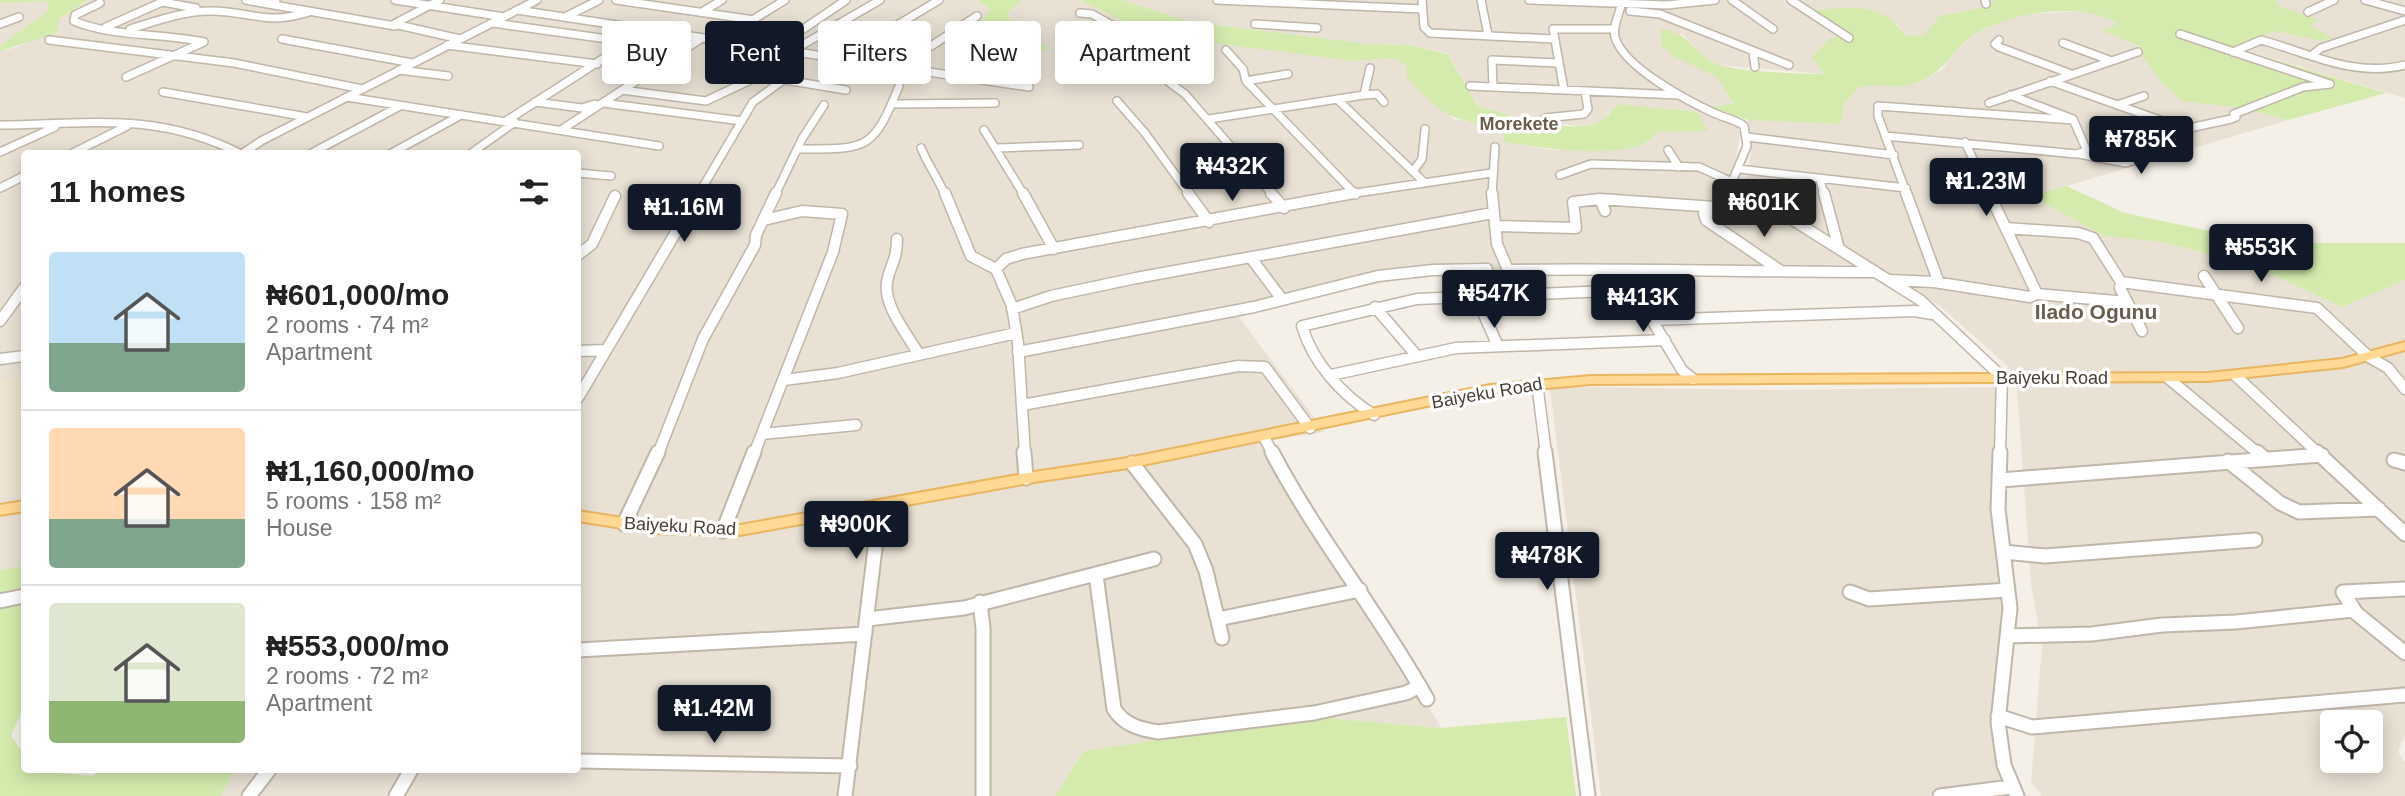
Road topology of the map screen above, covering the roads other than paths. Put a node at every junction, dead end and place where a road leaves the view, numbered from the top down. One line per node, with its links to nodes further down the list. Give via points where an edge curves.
1 (146, 0): 26 (street)
2 (246, 0): 28 (street)
3 (276, 0): 28 (street)
4 (395, 0): 32 (street)
5 (440, 0): 32 (street)
6 (537, 0): 35 (street)
7 (599, 0): 45 (street)
8 (616, 0): 29 (street)
9 (662, 0): 29 (street)
10 (722, 0): 39 (street)
11 (785, 0): 46 (street)
12 (846, 0): 57 (street)
13 (880, 0): 73 (street)
14 (939, 0): 48 (street)
15 (1217, 0): 24 (street)
16 (1422, 0): 34 (street)
17 (1481, 0): 62 (street)
18 (1529, 0): 33 (street)
19 (1715, 0): 25 (street)
20 (1732, 0): 59 (street)
21 (1791, 0): 66 (street)
22 (2334, 0): 40 (street)
23 (2365, 0): 37 (street)
24 (1258, 1): 30 (street)
25 (1699, 1): 33 (street)
26 (162, 2): 36 (street); 55 (street)
27 (100, 3): 55 (street, via 75,15 74,21)
28 (268, 4): 38 (street)
29 (653, 4): 39 (street)
30 (1305, 4): 31 (street); 54 (street)
31 (1359, 4): 34 (street)
32 (427, 5): 44 (street); 53 (street, via 397,20)
33 (1622, 5): 58 (street); 76 (street, via 1660,14)
34 (1422, 9): 62 (street, via 1424,27 1430,33)
35 (517, 10): 44 (street); 45 (street)
36 (210, 11): 38 (street, via 276,23); 60 (street, via 175,15)
37 (2405, 11)
38 (309, 12): 53 (street)
39 (702, 12): 46 (street)
40 (2308, 12)
41 (0, 13): 51 (street, via 19,18)
42 (1080, 13): 49 (street)
43 (977, 16): 74 (street)
44 (504, 17): 50 (street)
45 (565, 17): 63 (street)
46 (754, 20)
47 (2405, 20): 80 (street)
48 (904, 21)
49 (1105, 21)
50 (492, 23): 67 (street); 84 (street, via 629,42)
51 (0, 24)
52 (1255, 24): 54 (street)
53 (395, 26): 67 (street)
54 (1302, 27): 56 (street)
55 (103, 28): 60 (street)
56 (1317, 28)
57 (804, 29)
58 (1614, 29): 65 (street, via 1555,28); 112 (street, via 1622,50)
59 (1773, 29)
60 (128, 31): 79 (street, via 204,43)
61 (2180, 34): 78 (street)
62 (1488, 35): 65 (street)
63 (702, 37): 64 (street); 106 (street)
64 (705, 38)
65 (1553, 38): 82 (street)
66 (1849, 38)
67 (460, 39): 72 (street)
68 (49, 40): 79 (street)
69 (282, 40): 83 (street)
70 (1998, 40): 92 (street, via 1995,44 1999,47)
71 (2063, 43): 81 (street)
72 (447, 46): 83 (street); 84 (street)
73 (804, 46)
74 (931, 47)
75 (1226, 50): 95 (street, via 1238,61)
76 (1753, 52): 85 (street); 87 (street)
77 (2138, 52): 81 (street)
78 (2233, 52): 80 (street, via 2261,40); 125 (street, via 2330,84 2303,87 2231,119 2185,129)
79 (176, 55): 94 (street); 105 (street)
80 (2312, 55): 86 (street, via 2335,64 2381,71)
81 (2110, 61): 92 (street)
82 (1557, 62): 103 (street, via 1492,60); 108 (street)
83 (412, 63): 89 (street)
84 (597, 64): 118 (street)
85 (1790, 65)
86 (2405, 65)
87 (1755, 67)
88 (1370, 68): 111 (street)
89 (399, 70): 93 (street); 105 (street)
90 (931, 72): 104 (street)
91 (1288, 74): 95 (street)
92 (2071, 74): 96 (street)
93 (448, 76)
94 (126, 77)
95 (1246, 81): 127 (street)
96 (2050, 81): 113 (street); 125 (street)
97 (742, 84): 106 (street, via 706,101)
98 (778, 84): 133 (street, via 755,100)
99 (803, 84): 107 (street)
100 (1172, 84): 131 (street)
101 (900, 86): 123 (street)
102 (1470, 86): 103 (street)
103 (1493, 86): 108 (street)
104 (1028, 87)
105 (362, 89): 115 (street)
106 (622, 90): 120 (street)
107 (846, 90)
108 (1564, 90): 109 (street)
109 (1584, 91): 112 (street); 130 (street, via 1588,109 1584,114)
110 (163, 92): 129 (street)
111 (1364, 95): 116 (street); 119 (street, via 1377,94)
112 (1682, 95): 143 (street, via 1743,125)
113 (2010, 95): 122 (street); 132 (street)
114 (2144, 96): 125 (street)
115 (346, 97): 126 (street); 129 (street)
116 (1337, 99): 127 (street); 163 (street)
117 (1117, 101): 183 (street)
118 (535, 102): 120 (street, via 582,108); 134 (street)
119 (1384, 102)
120 (602, 103): 133 (street); 139 (street)
121 (995, 103): 123 (street)
122 (1989, 103)
123 (893, 104): 150 (street, via 877,136 864,146)
124 (824, 105): 150 (street)
125 (2117, 105)
126 (400, 106): 128 (street); 154 (street)
127 (1272, 108): 131 (street); 174 (street)
128 (461, 115): 134 (street); 155 (street)
129 (307, 117): 153 (street)
130 (1545, 118)
131 (1209, 119): 178 (street)
132 (2073, 120): 142 (street, via 1880,105 1878,116); 159 (street, via 2087,149)
133 (742, 121): 218 (street)
134 (510, 122): 139 (street); 156 (street)
135 (61, 124): 136 (street); 137 (street); 158 (street)
136 (0, 125)
137 (130, 125): 151 (street); 152 (street, via 181,129)
138 (1425, 129): 163 (street, via 1422,159)
139 (561, 130): 146 (street)
140 (984, 130): 149 (street)
141 (2157, 131): 159 (street, via 2152,136 2166,150 2135,163)
142 (1885, 136): 144 (street); 160 (street)
143 (1747, 137): 160 (street); 162 (street)
144 (1965, 142): 159 (street); 185 (street)
145 (1079, 145): 149 (street)
146 (659, 146)
147 (1495, 147): 165 (street)
148 (921, 148): 191 (street, via 971,256)
149 (997, 148): 187 (street)
150 (799, 149): 182 (street)
151 (79, 150)
152 (231, 150)
153 (248, 150)
154 (318, 150)
155 (397, 150)
156 (475, 150)
157 (1668, 150): 161 (street)
158 (0, 152)
159 (2076, 154)
160 (1894, 155): 173 (street)
161 (1679, 167): 166 (street, via 1600,164); 171 (street, via 1704,168)
162 (1740, 169): 169 (street); 171 (street)
163 (1414, 170): 170 (street)
164 (581, 173): 167 (street)
165 (1492, 173): 170 (street); 181 (street)
166 (1560, 175)
167 (611, 176)
168 (21, 178): 172 (street)
169 (1820, 180): 173 (street); 188 (street)
170 (1424, 182): 174 (street)
171 (1732, 182): 177 (street)
172 (0, 188)
173 (1906, 188): 198 (street)
174 (1356, 195): 178 (street)
175 (615, 196): 189 (street, via 592,244)
176 (1600, 199): 179 (street); 180 (street); 184 (street, via 1573,202 1576,228)
177 (1764, 204): 179 (street); 188 (street)
178 (1284, 208): 183 (street)
179 (1730, 208): 193 (street, via 1704,217)
180 (1605, 211)
181 (1493, 213): 184 (street); 190 (street)
182 (767, 217): 231 (street, via 828,211 842,214 834,252); 252 (street, via 703,339 667,434)
183 (1209, 222): 187 (street)
184 (1495, 226): 193 (street, via 1505,268 1511,270)
185 (2006, 228): 197 (street, via 2093,238); 200 (street)
186 (898, 239): 221 (street, via 887,292)
187 (1054, 249): 191 (street, via 1012,257)
188 (1839, 249): 194 (street)
189 (581, 253)
190 (1251, 258): 203 (street); 205 (street)
191 (996, 269): 205 (street)
192 (1487, 269): 203 (street, via 1460,267 1384,277)
193 (1781, 271): 194 (street)
194 (1876, 272): 196 (street)
195 (2204, 276): 201 (street)
196 (1888, 280): 198 (street); 207 (street)
197 (2121, 282): 201 (street); 204 (street)
198 (1939, 283): 200 (street, via 2030,297)
199 (21, 292): 211 (street)
200 (2037, 293): 204 (street)
201 (2217, 294): 212 (street); 224 (street, via 2317,308)
202 (1476, 297): 206 (street, via 1417,299); 210 (street, via 1632,286); 216 (street)
203 (1281, 298): 220 (street, via 1154,328)
204 (2127, 302): 213 (street)
205 (1015, 306): 214 (street)
206 (1375, 307): 223 (street); 226 (street, via 1303,326 1307,341)
207 (1926, 307): 208 (street); 209 (street)
208 (1914, 311): 209 (street); 210 (street)
209 (1935, 315): 229 (street)
210 (1652, 320): 215 (street)
211 (0, 321)
212 (2238, 328)
213 (2142, 331)
214 (1014, 336): 220 (street); 221 (street)
215 (1665, 340): 216 (street); 227 (street)
216 (1498, 345): 223 (street)
217 (2405, 346): 224 (main road, Baiyeku Road)
218 (606, 350): 219 (street); 234 (street)
219 (581, 351)
220 (1018, 352): 235 (street)
221 (918, 353): 231 (street, via 838,373)
222 (21, 356): 225 (street)
223 (1417, 356): 226 (street)
224 (2369, 357): 228 (main road, Baiyeku Road); 233 (street, via 2388,369)
225 (0, 359)
226 (1331, 375): 236 (street)
227 (1686, 376): 229 (main road, Baiyeku Road); 232 (main road, Baiyeku Road)
228 (2236, 376): 230 (main road, Baiyeku Road); 241 (street)
229 (2002, 377): 230 (main road, Baiyeku Road); 246 (street)
230 (2168, 378): 242 (street)
231 (784, 380): 239 (street)
232 (1538, 383): 236 (main road, Baiyeku Road, via 1374,415); 287 (street)
233 (2405, 389)
234 (581, 393)
235 (1022, 405): 238 (street, via 1257,366 1271,372); 245 (street)
236 (1357, 412): 238 (main road, Baiyeku Road)
237 (856, 425): 239 (street)
238 (1310, 428): 240 (main road, Baiyeku Road)
239 (762, 434): 253 (street)
240 (1264, 436): 244 (main road, Baiyeku Road); 260 (street, via 1286,484)
241 (2322, 455): 242 (street); 249 (street)
242 (2264, 458): 243 (street)
243 (2228, 461): 246 (street); 249 (street, via 2280,503 2299,512)
244 (1132, 463): 245 (main road, Baiyeku Road); 268 (street, via 1195,544)
245 (1026, 478): 248 (main road, Baiyeku Road)
246 (2000, 480): 256 (street, via 1998,509)
247 (21, 506): 250 (main road)
248 (880, 507): 253 (main road, Baiyeku Road); 267 (street)
249 (2379, 509): 254 (street)
250 (0, 510)
251 (581, 517): 252 (main road, Baiyeku Road)
252 (624, 524): 253 (main road, Baiyeku Road)
253 (723, 531)
254 (2405, 534)
255 (2255, 540): 256 (street, via 2045,556)
256 (2004, 552): 261 (street)
257 (1154, 559): 258 (street)
258 (1096, 575): 265 (street); 274 (street, via 1114,709 1123,721 1147,730 1158,733 1314,713)
259 (2405, 589): 266 (street, via 2344,590)
260 (1360, 590): 268 (street); 274 (street)
261 (2008, 590): 262 (street, via 1869,598); 270 (street)
262 (1850, 593)
263 (21, 597): 264 (street)
264 (0, 601)
265 (980, 603): 267 (street); 286 (street)
266 (2353, 610): 270 (street, via 2092,634); 273 (street)
267 (867, 619): 269 (street)
268 (1218, 619): 271 (street)
269 (865, 634): 272 (street); 279 (street)
270 (2007, 636): 277 (street)
271 (1222, 638)
272 (581, 650)
273 (2405, 653)
274 (1420, 686): 276 (street)
275 (2405, 695): 277 (street, via 2056,726 2032,727)
276 (1427, 699)
277 (1998, 716): 282 (street, via 2004,765)
278 (581, 761): 279 (street)
279 (850, 766): 285 (street)
280 (266, 773): 283 (street)
281 (409, 773): 284 (street)
282 (2014, 791): 288 (street)
283 (250, 796)
284 (397, 796)
285 (845, 796)
286 (983, 796)
287 (1588, 796)
288 (1940, 796)

